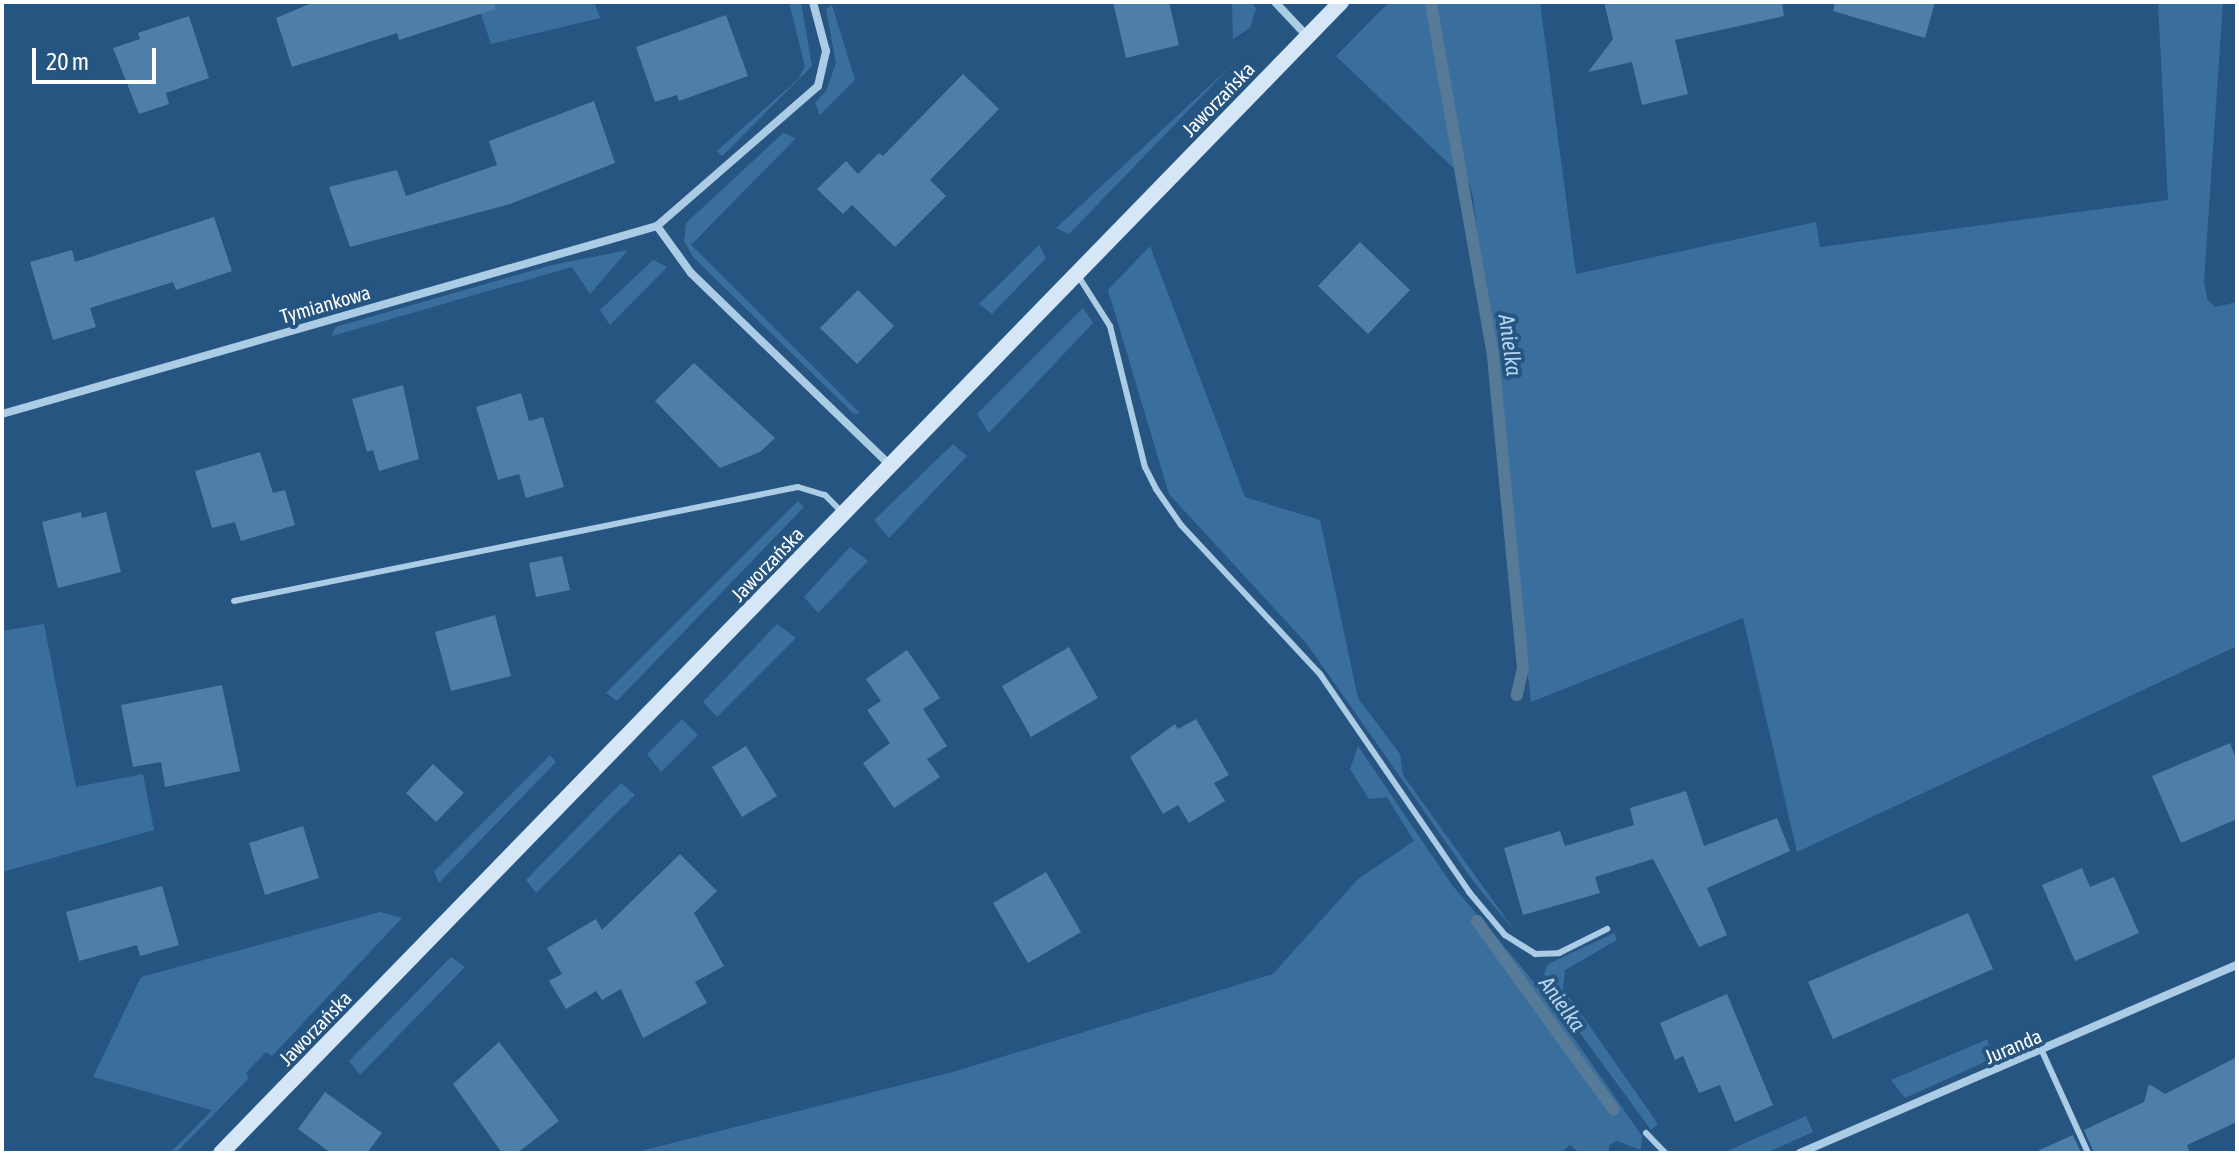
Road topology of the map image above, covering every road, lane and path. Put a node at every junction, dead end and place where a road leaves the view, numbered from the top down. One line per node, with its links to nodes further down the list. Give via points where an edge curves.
1 (813, 2): 5 (street, Tymiankowa, via 826,51 818,86)
2 (1275, 2): 4 (street)
3 (1341, 2): 4 (street, Jaworzańska)
4 (1307, 36): 6 (street, Jaworzańska)
5 (657, 226): 7 (street, Tymiankowa); 8 (street, via 691,273)
6 (1077, 274): 8 (street, Jaworzańska); 11 (lane, via 1110,326 1145,467 1156,489 1181,525 1320,674 1469,892 1505,935 1535,954 1559,953)
7 (2, 414)
8 (890, 465): 9 (street, Jaworzańska)
9 (843, 513): 10 (lane, via 825,495 798,487); 15 (street, Jaworzańska)
10 (234, 601)
11 (1607, 929)
12 (2237, 965): 13 (street, Juranda)
13 (2042, 1051): 17 (street, Juranda); 18 (lane)
14 (1646, 1133): 16 (lane)
15 (221, 1153)
16 (1665, 1153)
17 (1800, 1153)
18 (2088, 1153)

